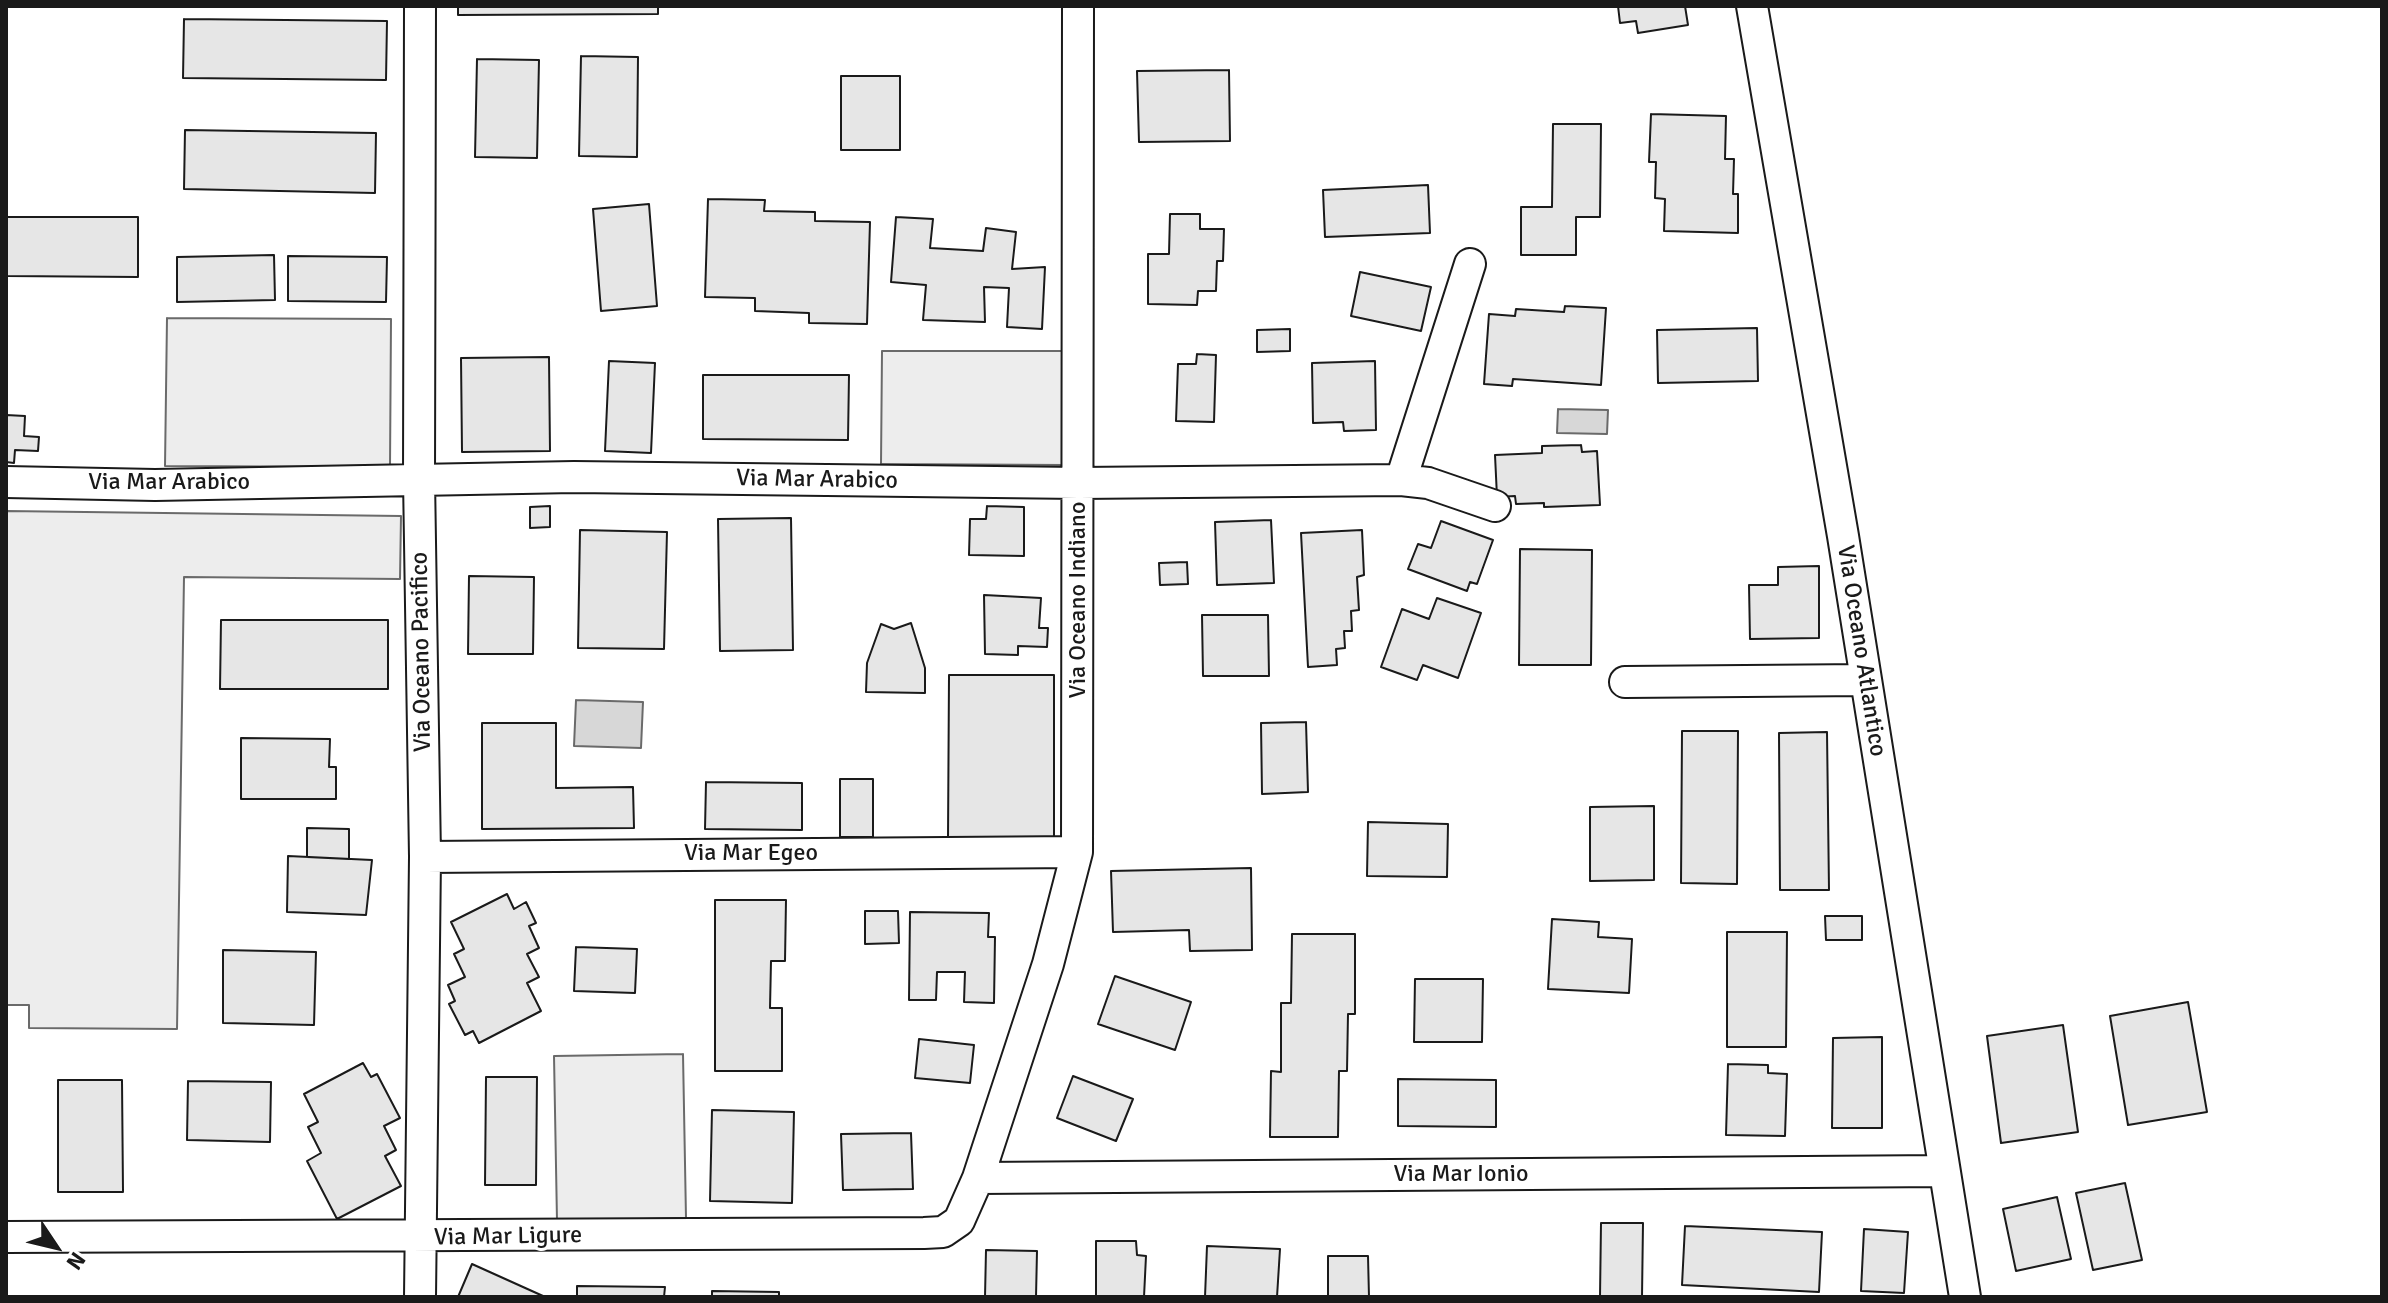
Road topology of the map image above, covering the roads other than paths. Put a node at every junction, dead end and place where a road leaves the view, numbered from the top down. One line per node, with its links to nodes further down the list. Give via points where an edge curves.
1 (420, 6): 5 (street, Via Oceano Pacifico)
2 (1078, 6): 8 (street, Via Oceano Indiano)
3 (1752, 6): 10 (street, Via Oceano Atlantico)
4 (1470, 264): 6 (street)
5 (419, 479): 7 (street, Via Mar Arabico, via 155,485); 8 (street, Via Mar Arabico); 13 (street, Via Oceano Pacifico)
6 (1401, 480): 8 (street, Via Mar Arabico); 9 (street, Via Mar Arabico, via 1428,483)
7 (6, 482)
8 (1079, 483): 12 (street, Via Oceano Indiano)
9 (1495, 506)
10 (1865, 680): 11 (street); 14 (street, Via Oceano Atlantico)
11 (1625, 682)
12 (1077, 852): 13 (street, Via Mar Egeo); 15 (street, Via Oceano Indiano, via 1065,908)
13 (425, 857): 17 (street, Via Oceano Pacifico)
14 (1943, 1171): 15 (street, Via Mar Ionio); 19 (street, Via Oceano Atlantico)
15 (978, 1178): 17 (street, Via Mar Ligure, via 959,1221 943,1232)
16 (6, 1237): 17 (street, Via Mar Ligure)
17 (420, 1237): 18 (street, Via Oceano Pacifico)
18 (420, 1297)
19 (1965, 1297)

